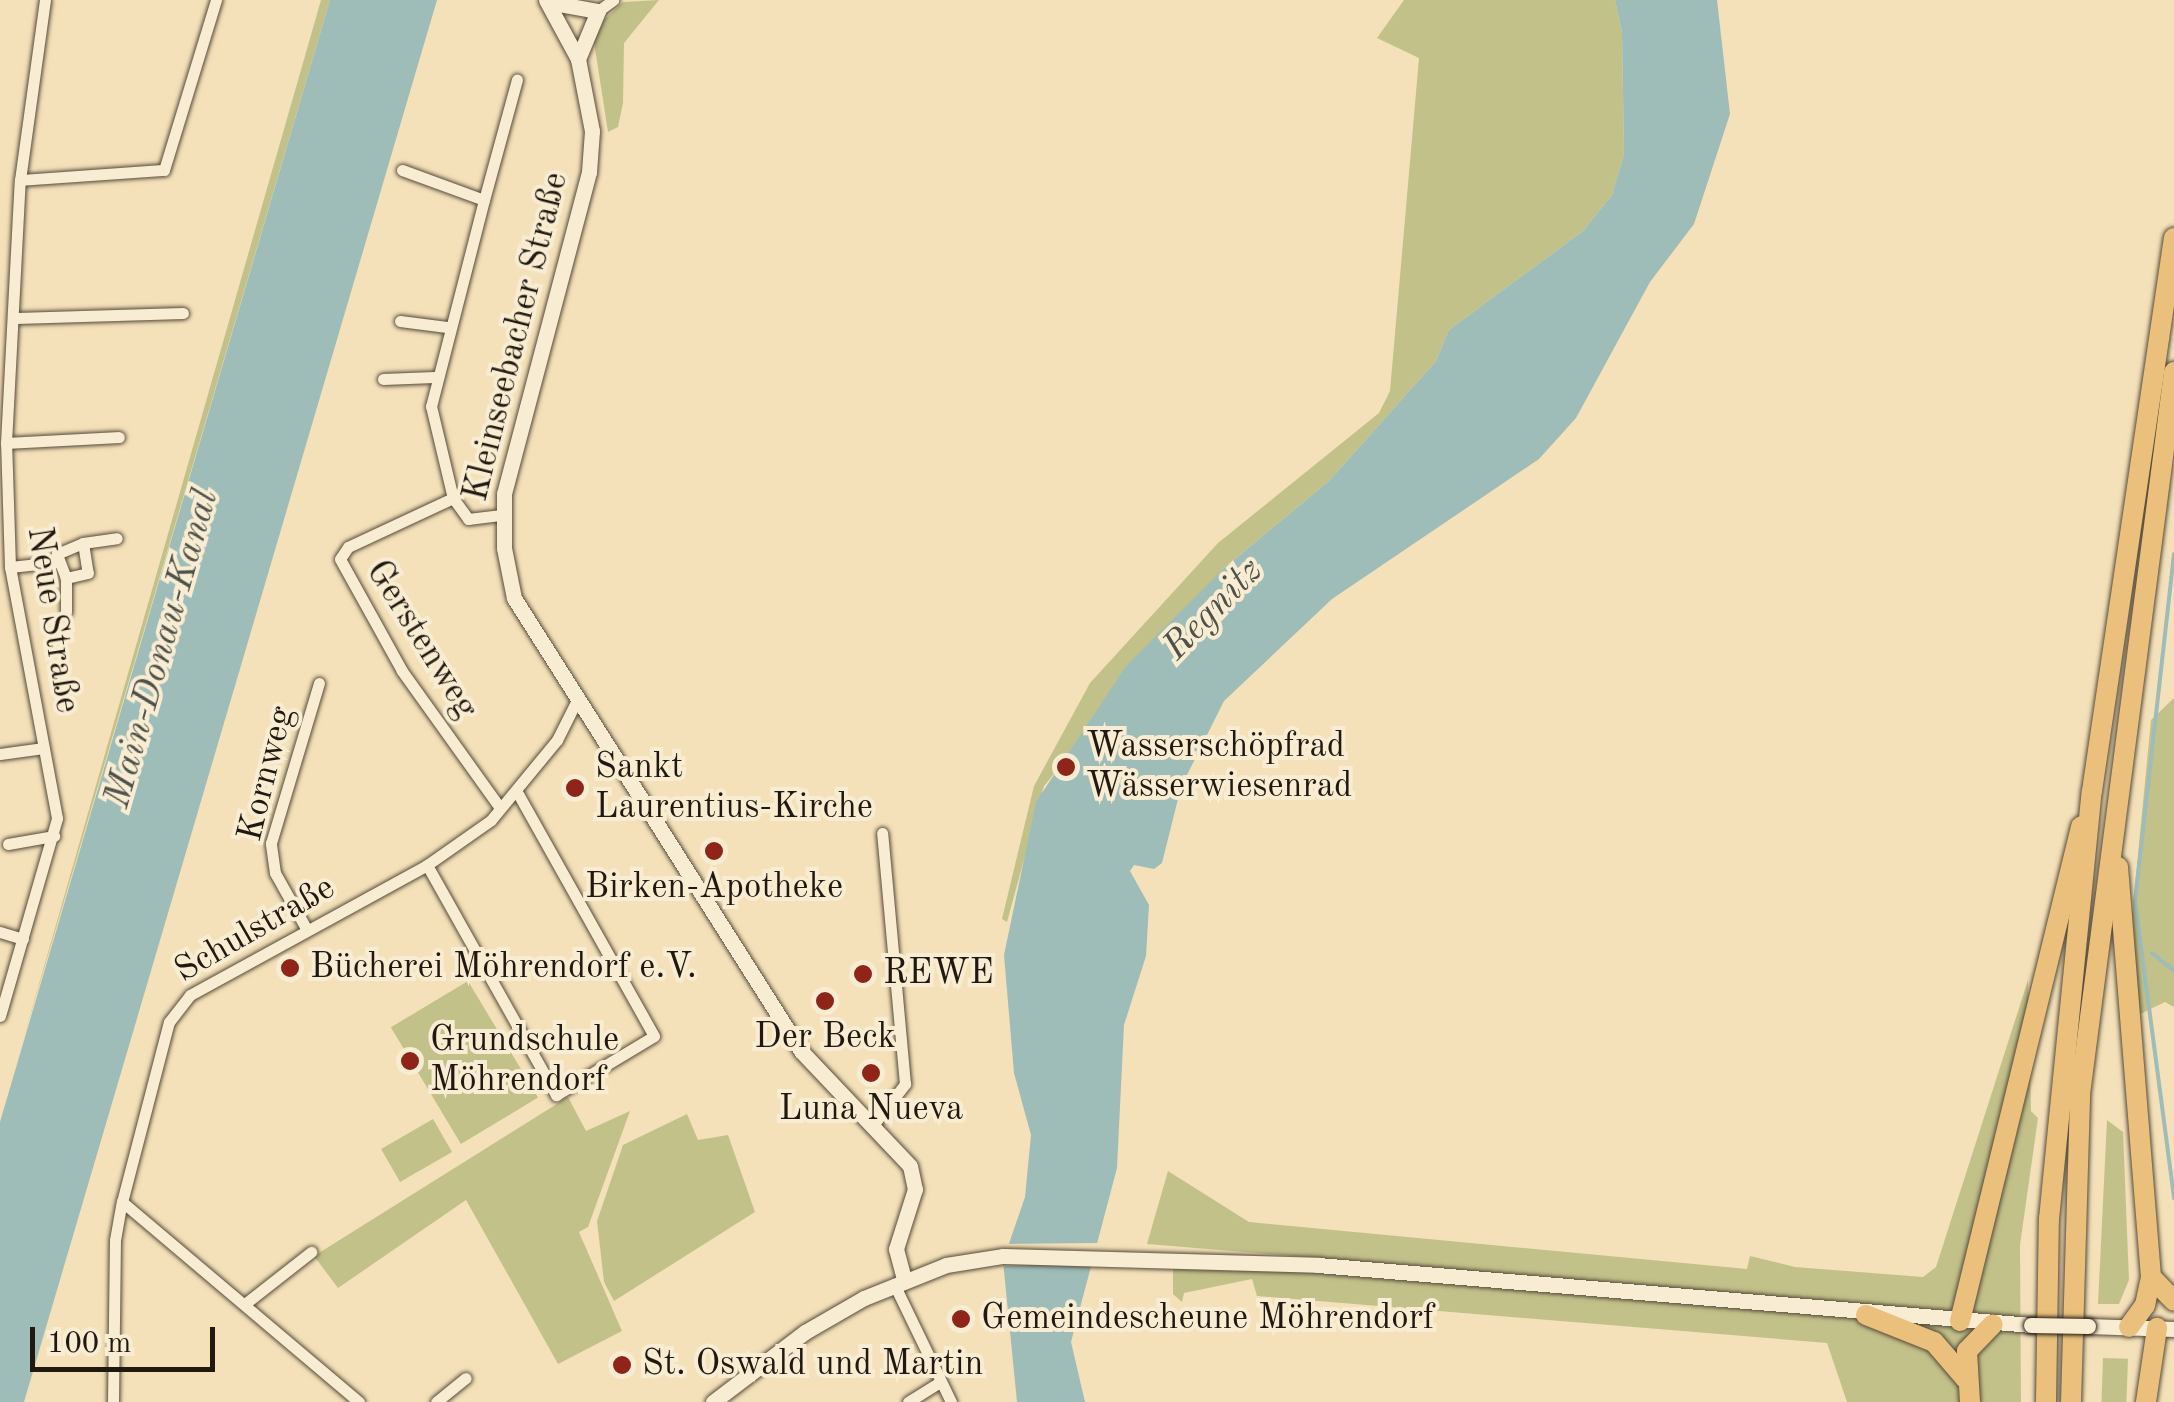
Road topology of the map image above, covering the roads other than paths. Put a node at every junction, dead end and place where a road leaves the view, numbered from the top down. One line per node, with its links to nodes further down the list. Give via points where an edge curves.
1 (45, 0): 9 (street, Neue Straße)
2 (216, 0): 9 (street, via 164,170)
3 (614, 0): 5 (street)
4 (547, 1): 5 (street); 6 (street, Kleinseebacher Straße)
5 (598, 11): 6 (street)
6 (578, 58): 23 (street, Kleinseebacher Straße, via 592,131 589,172 508,469)
7 (517, 79): 10 (street)
8 (402, 170): 10 (street)
9 (20, 180): 13 (street, Neue Straße)
10 (484, 200): 15 (street)
11 (2174, 238): 35 (highway)
12 (183, 313): 13 (street)
13 (16, 318): 16 (street, Neue Straße)
14 (400, 322): 15 (street)
15 (448, 327): 18 (street)
16 (5, 352): 21 (street, Neue Straße)
17 (2174, 372): 34 (highway)
18 (434, 377): 19 (street); 22 (street, via 431,406)
19 (383, 380)
20 (119, 437): 21 (street)
21 (6, 443): 27 (street, Neue Straße)
22 (453, 498): 23 (street, via 468,519); 37 (street, Gerstenweg, via 348,547 340,559 402,672)
23 (502, 516): 31 (street, Kleinseebacher Straße, via 514,598)
24 (117, 538): 25 (street)
25 (83, 543): 26 (street, via 67,545); 28 (street, via 88,573)
26 (58, 562): 27 (street); 28 (street)
27 (10, 567): 32 (street, Neue Straße)
28 (66, 578): 29 (street)
29 (66, 612)
30 (319, 682): 42 (street, Kornweg, via 271,844 275,873)
31 (577, 700): 36 (street, Schulstraße, via 557,740); 46 (street, Kleinseebacher Straße, via 801,1051)
32 (44, 748): 33 (street); 39 (street, Neue Straße, via 57,818)
33 (0, 754)
34 (2117, 775): 49 (highway, via 2121,953); 69 (highway, via 2080,1094)
35 (2092, 791): 54 (highway, via 2067,870); 68 (highway, via 2049,1219)
36 (517, 792): 37 (street, Schulstraße); 41 (street, via 654,1036 556,1096)
37 (500, 808): 41 (street, Schulstraße)
38 (882, 833): 46 (street, via 905,1084)
39 (54, 836): 40 (street); 44 (street, Neue Straße)
40 (8, 844)
41 (427, 865): 42 (street, Schulstraße)
42 (307, 930): 47 (street, Schulstraße, via 175,1009)
43 (0, 932): 44 (street)
44 (23, 938): 45 (street, Neue Straße)
45 (0, 1016)
46 (874, 1124): 50 (street, Kleinseebacher Straße, via 903,1154 914,1178 896,1249)
47 (122, 1202): 52 (street); 62 (street, Schulstraße, via 114,1240)
48 (311, 1252): 52 (street)
49 (2151, 1276): 51 (highway); 56 (highway, via 2145,1305)
50 (899, 1281): 53 (street, via 1003,1256 1147,1256); 60 (street); 61 (street, via 804,1332)
51 (2174, 1301)
52 (246, 1303): 63 (street)
53 (1866, 1315): 54 (street); 59 (highway, via 1934,1342)
54 (1960, 1322): 55 (street)
55 (1993, 1324): 56 (street, bridge); 59 (highway, via 1967,1351)
56 (2129, 1328): 57 (street)
57 (2165, 1328): 70 (highway)
58 (466, 1378): 64 (street)
59 (1965, 1378): 67 (highway)
60 (939, 1383): 65 (street); 66 (street)
61 (720, 1400)
62 (112, 1402)
63 (359, 1402)
64 (436, 1402)
65 (908, 1402)
66 (951, 1402)
67 (1970, 1402)
68 (2046, 1402)
69 (2071, 1402)
70 (2146, 1402)

